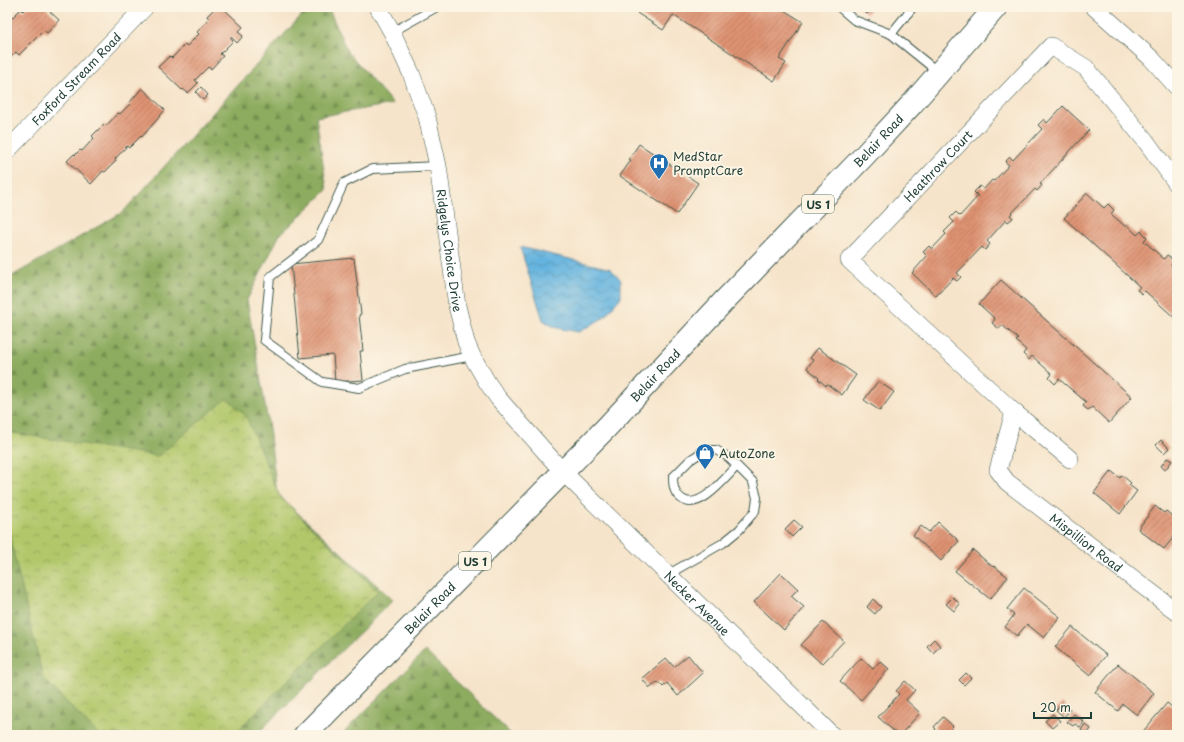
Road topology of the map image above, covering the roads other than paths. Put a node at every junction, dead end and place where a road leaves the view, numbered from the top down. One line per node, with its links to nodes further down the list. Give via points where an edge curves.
1 (145, 7): 12 (street, Foxford Stream Road)
2 (378, 7): 8 (street, Ridgelys Choice Drive)
3 (436, 7): 8 (lane)
4 (839, 7): 9 (lane, via 854,20)
5 (913, 7): 9 (lane)
6 (996, 7): 10 (highway, Belair Road / US 1)
7 (1094, 7): 11 (street, via 1151,58)
8 (392, 32): 13 (street, Ridgelys Choice Drive, via 428,117)
9 (891, 34): 10 (lane)
10 (938, 73): 19 (highway, Belair Road / US 1, via 863,158)
11 (1177, 87)
12 (7, 151)
13 (438, 166): 15 (street, Ridgelys Choice Drive, via 457,306); 15 (lane, via 372,169 344,183 318,240 270,277 264,340 322,382 359,388 404,369)
14 (1177, 184): 16 (street, Heathrow Court, via 1086,68 1051,46 849,260)
15 (472, 356): 19 (street, Ridgelys Choice Drive, via 498,398)
16 (1014, 412): 17 (street, Heathrow Court); 21 (street, Mispillion Road, via 998,470 1007,482)
17 (1070, 459)
18 (737, 466): 18 (lane, via 716,450 705,450 690,460 673,477 677,496 686,502 696,501 709,494); 20 (lane, via 752,482 757,498 755,511 739,530 723,543)
19 (562, 472): 20 (street, Necker Avenue); 22 (highway, Belair Road / US 1)
20 (667, 575): 23 (street, Necker Avenue)
21 (1177, 612)
22 (305, 735)
23 (832, 735)

